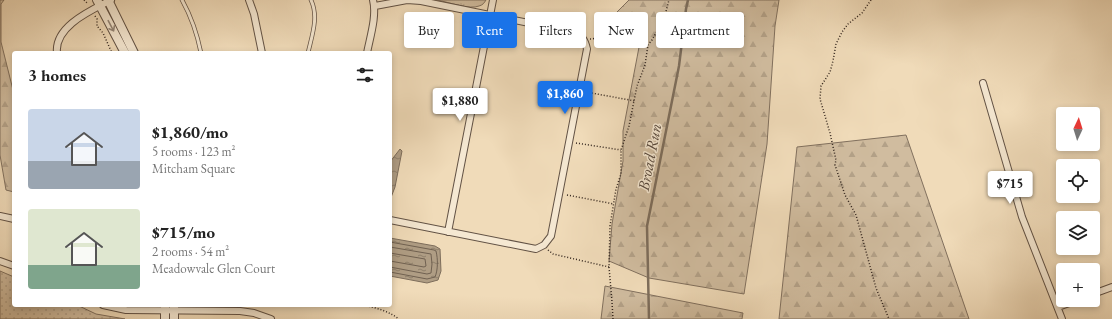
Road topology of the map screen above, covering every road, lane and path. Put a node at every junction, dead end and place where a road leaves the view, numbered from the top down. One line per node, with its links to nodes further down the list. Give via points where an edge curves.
1 (84, 0): 11 (path)
2 (109, 0): 9 (street); 21 (street)
3 (182, 0): 22 (lane, via 192,19)
4 (249, 0): 23 (street)
5 (311, 0): 24 (lane, via 316,19)
6 (493, 0): 13 (street)
7 (669, 0): 15 (path, via 664,19)
8 (871, 0): 54 (path, via 862,13 842,32 836,44 830,72 821,86 820,99 830,133 835,165 845,195 861,229 871,272)
9 (98, 3): 11 (street); 20 (street, one-way to 20)
10 (374, 3): 12 (street, via 407,0); 25 (street)
11 (91, 10): 18 (street, via 70,24 62,35); 19 (path)
12 (474, 12)
13 (491, 12)
14 (586, 45): 27 (street)
15 (648, 45)
16 (484, 48): 36 (street)
17 (648, 48): 28 (path)
18 (56, 51)
19 (111, 51)
20 (124, 51)
21 (133, 51)
22 (201, 51)
23 (262, 51)
24 (308, 51)
25 (367, 51)
26 (983, 83): 43 (street, via 1022,217)
27 (579, 91): 28 (path); 29 (street)
28 (635, 101): 30 (path)
29 (569, 142): 30 (path); 31 (street)
30 (621, 150): 32 (path, via 621,174)
31 (559, 193): 32 (path); 37 (street, via 551,236)
32 (614, 204): 40 (path, via 610,226)
33 (0, 216): 34 (street)
34 (12, 219)
35 (392, 220): 36 (street)
36 (448, 232): 37 (street, via 536,249)
37 (544, 245): 40 (path, via 553,254)
38 (0, 261): 39 (street)
39 (12, 265)
40 (609, 267): 53 (path)
41 (1112, 287): 42 (street)
42 (1100, 291)
43 (1056, 302)
44 (115, 307): 45 (street, via 126,310)
45 (170, 307): 48 (street, via 240,311); 49 (street); 50 (street)
46 (373, 307): 52 (path, via 391,313)
47 (1058, 307): 55 (street)
48 (253, 316): 51 (street)
49 (165, 319)
50 (174, 319)
51 (271, 319)
52 (399, 319)
53 (613, 319)
54 (889, 319)
55 (1062, 319)

